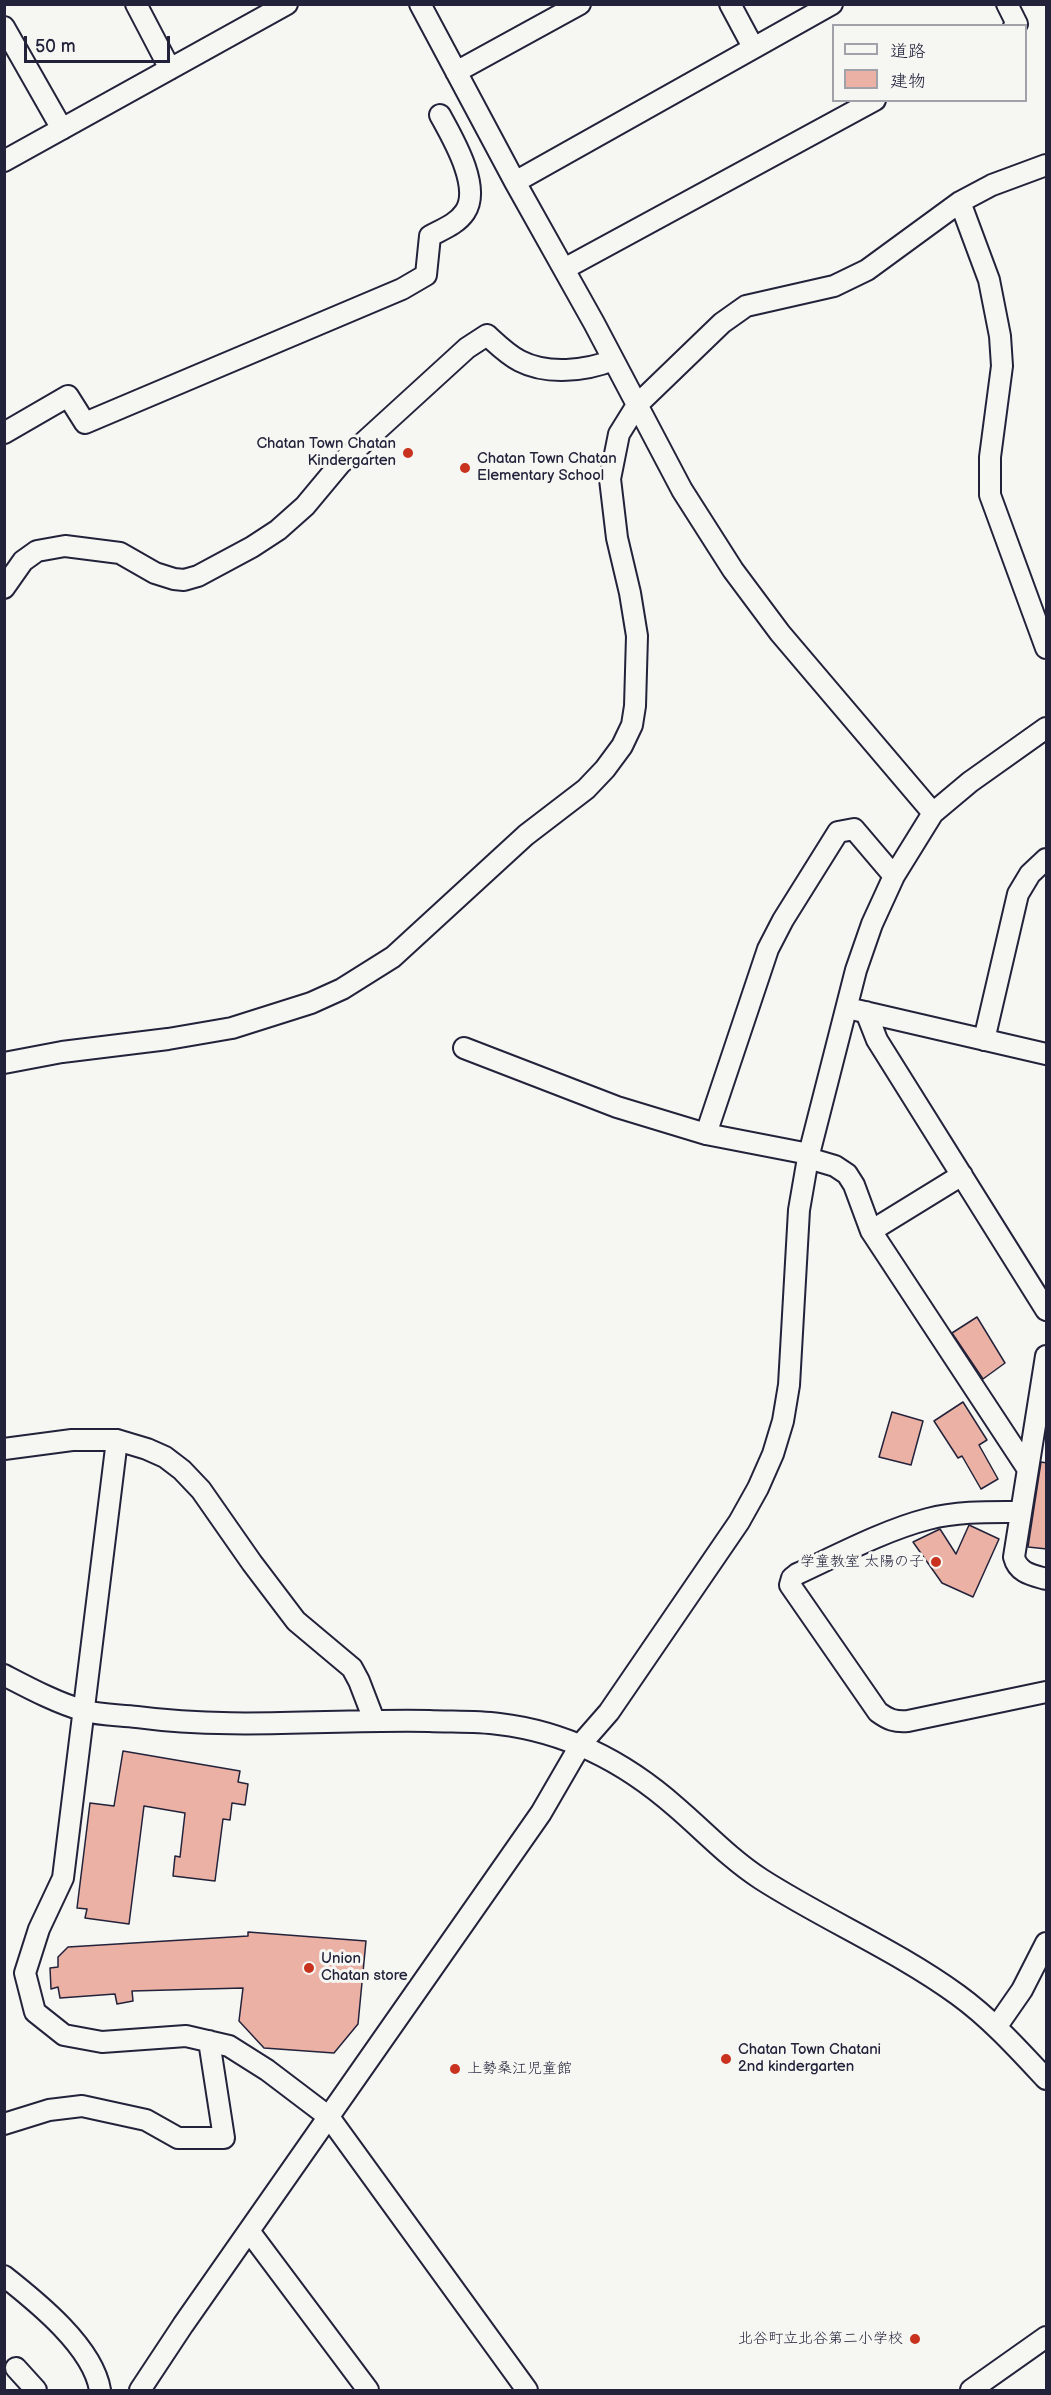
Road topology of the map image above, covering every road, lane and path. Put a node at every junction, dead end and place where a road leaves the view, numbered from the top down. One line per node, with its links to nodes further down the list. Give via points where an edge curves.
1 (136, 4): 11 (street)
2 (420, 4): 12 (street)
3 (580, 4): 12 (street)
4 (730, 4): 10 (street)
5 (832, 4): 10 (street)
6 (1007, 4): 8 (street)
7 (281, 6): 11 (street)
8 (1017, 24)
9 (4, 27): 15 (street)
10 (753, 47): 18 (street)
11 (170, 69): 15 (street)
12 (456, 72): 18 (street)
13 (871, 102): 20 (street)
14 (440, 115): 23 (street, via 468,177 470,201 460,218 430,236 426,275 402,289 85,423 68,396)
15 (62, 129): 16 (street)
16 (4, 161)
17 (1047, 165): 19 (street, via 992,185)
18 (515, 182): 20 (street)
19 (960, 202): 22 (street, via 867,270 834,286 746,306 722,323); 25 (street, via 989,280 1000,336 1002,366 990,457 990,495)
20 (564, 269): 21 (street)
21 (613, 360): 22 (street); 24 (street, via 595,368 532,366 507,353 487,335 467,348 340,464 305,506 278,530 198,576 174,579 120,553 64,546 37,550 23,561)
22 (637, 405): 27 (street, via 682,490 734,570 780,633); 34 (street, via 619,434 610,479 617,538 637,636 635,706 632,725 622,746 586,789 526,835 393,957 342,989 232,1028)
23 (4, 433)
24 (4, 588)
25 (1047, 648)
26 (1047, 728): 27 (street)
27 (933, 813): 29 (street)
28 (1047, 859): 31 (street, via 1025,879 1018,894)
29 (894, 876): 30 (street, via 856,970); 35 (street, via 854,829 838,832 768,949)
30 (857, 1010): 31 (street); 36 (street); 37 (street)
31 (984, 1040): 33 (street)
32 (464, 1048): 35 (street, via 617,1107)
33 (1047, 1054)
34 (4, 1064)
35 (706, 1134): 36 (street)
36 (808, 1156): 38 (street, via 847,1174); 50 (street, via 799,1210 789,1385 773,1454 739,1522 609,1712)
37 (962, 1175): 38 (street); 39 (street)
38 (871, 1231): 43 (street)
39 (1047, 1310)
40 (1047, 1356): 43 (street)
41 (117, 1440): 42 (street, via 72,1440); 48 (street); 49 (street, via 165,1457 201,1490 296,1621 352,1668)
42 (4, 1449)
43 (1028, 1468): 44 (street)
44 (1020, 1512): 45 (street, via 1014,1550 1016,1564 1029,1574); 47 (street, via 928,1519 797,1574 790,1585 878,1712 889,1720 908,1721)
45 (1047, 1579)
46 (4, 1675): 48 (street)
47 (1047, 1692)
48 (85, 1711): 49 (street, via 167,1721); 53 (street, via 63,1878 39,1929 25,1973 35,2012 64,2035 102,2042 186,2036)
49 (374, 1720): 50 (street, via 496,1723 529,1728)
50 (581, 1744): 52 (street, via 628,1769 760,1878 922,1971); 55 (street, via 541,1813)
51 (1047, 1944): 52 (street)
52 (997, 2026): 54 (street)
53 (209, 2041): 55 (street, via 229,2046 267,2070); 56 (street, via 224,2138 178,2138 146,2120 82,2106 48,2110)
54 (1047, 2079)
55 (329, 2117): 57 (street); 65 (street)
56 (4, 2124)
57 (249, 2231): 63 (street); 64 (street)
58 (4, 2276): 62 (street, via 50,2312 93,2366)
59 (1047, 2337): 66 (street)
60 (16, 2368): 61 (street)
61 (36, 2391)
62 (100, 2391)
63 (140, 2391)
64 (368, 2391)
65 (527, 2391)
66 (971, 2391)

